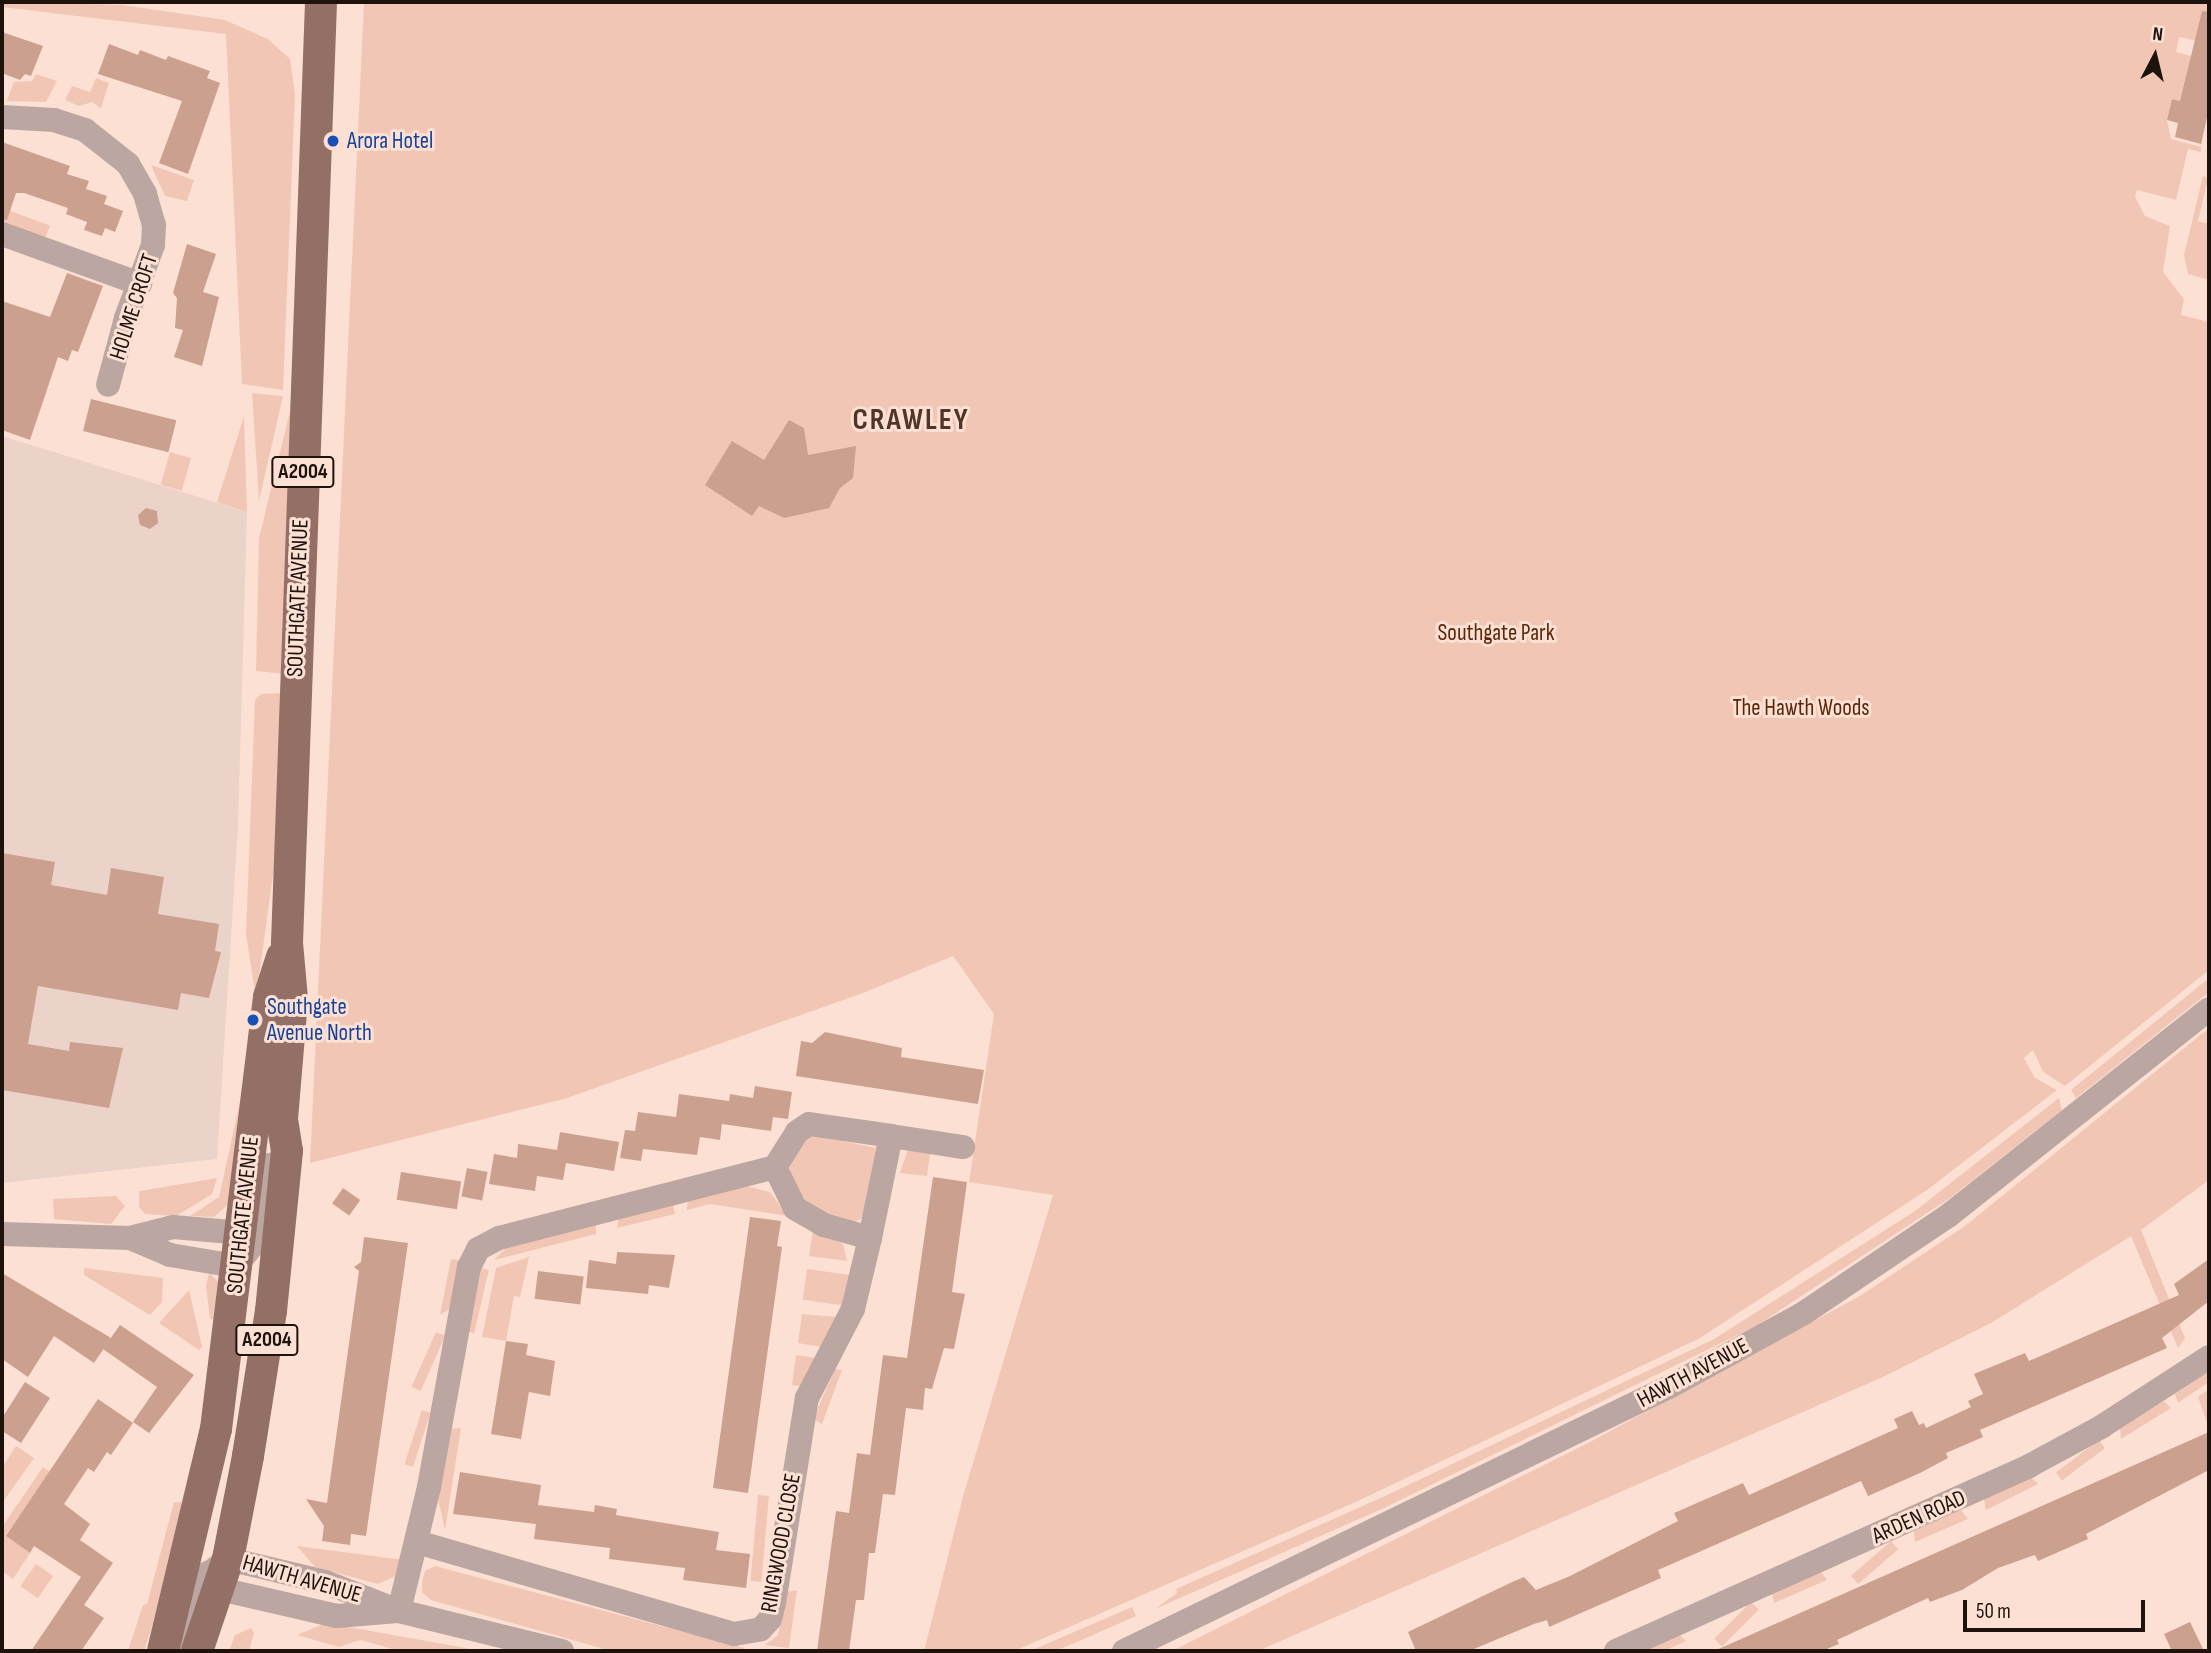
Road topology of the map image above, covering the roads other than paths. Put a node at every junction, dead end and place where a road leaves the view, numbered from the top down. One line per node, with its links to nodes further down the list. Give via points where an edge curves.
1 (320, 2): 6 (main road, SOUTHGATE AVENUE / A2004)
2 (2, 117): 4 (street, HOLME CROFT, via 54,120 85,130 128,164 145,194 154,225 153,245)
3 (2, 234): 4 (street)
4 (140, 284): 5 (street, HOLME CROFT)
5 (108, 385)
6 (287, 943): 12 (main road, SOUTHGATE AVENUE / A2004, via 269,997); 12 (main road, SOUTHGATE AVENUE / A2004, via 292,999 282,1119 287,1151)
7 (2209, 1009): 25 (street, HAWTH AVENUE, via 1948,1216 1804,1313 1669,1387)
8 (891, 1136): 9 (street); 10 (street, via 809,1124 797,1132); 14 (street, RINGWOOD CLOSE)
9 (963, 1147)
10 (775, 1167): 14 (street, via 795,1208 824,1225); 18 (street, via 499,1238 478,1250 469,1267)
11 (2, 1234): 13 (street)
12 (260, 1235): 13 (street, via 173,1227); 15 (main road, SOUTHGATE AVENUE / A2004); 19 (main road, SOUTHGATE AVENUE / A2004, via 271,1311)
13 (130, 1238): 15 (street, via 170,1255)
14 (870, 1238): 18 (street, RINGWOOD CLOSE, via 853,1309 807,1398 774,1603 770,1619 761,1629 734,1634)
15 (236, 1266): 17 (main road, SOUTHGATE AVENUE / A2004, via 216,1429)
16 (2209, 1357): 26 (street, ARDEN ROAD, via 2119,1416 2029,1466)
17 (195, 1528): 19 (street, HAWTH AVENUE, via 197,1551); 21 (main road, SOUTHGATE AVENUE / A2004)
18 (417, 1542): 20 (street)
19 (219, 1574): 20 (street, HAWTH AVENUE, via 325,1582); 22 (street, HAWTH AVENUE); 23 (main road, SOUTHGATE AVENUE / A2004)
20 (399, 1611): 24 (street, HAWTH AVENUE)
21 (163, 1651)
22 (179, 1651)
23 (197, 1651)
24 (562, 1651)
25 (1125, 1651)
26 (1616, 1651)

